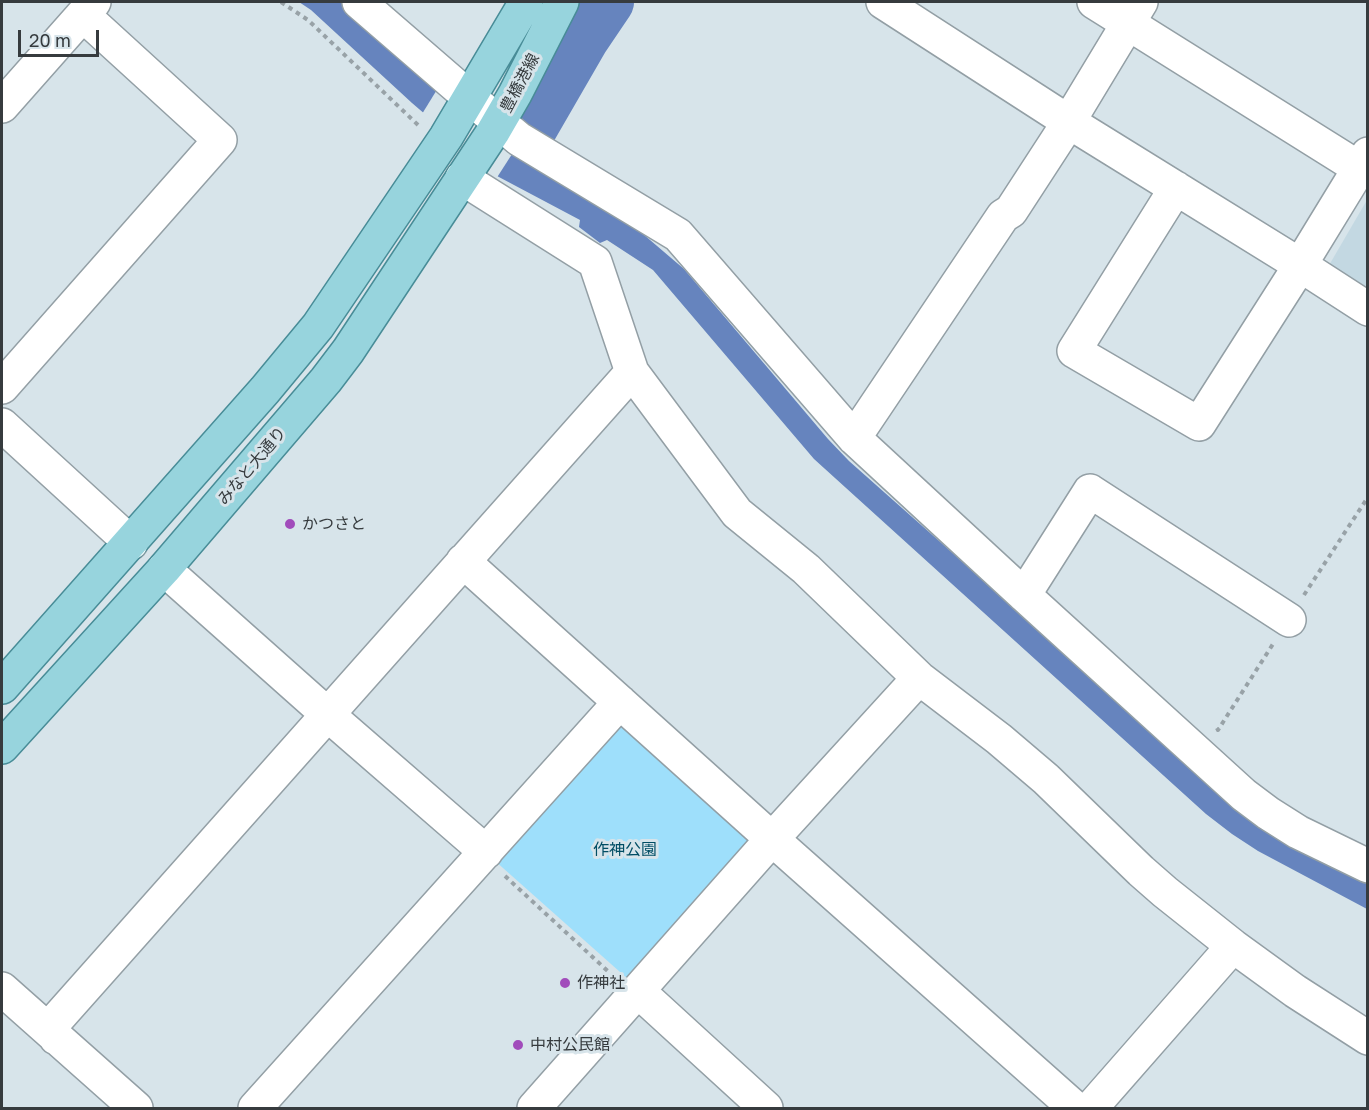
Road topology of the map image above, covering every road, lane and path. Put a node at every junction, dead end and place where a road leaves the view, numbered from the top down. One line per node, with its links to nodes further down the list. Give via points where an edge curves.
1 (281, 2): 13 (path, via 308,20)
2 (359, 2): 9 (street)
3 (526, 2): 9 (main road)
4 (562, 2): 12 (main road, 豊橋港線)
5 (883, 2): 11 (street)
6 (1094, 2): 8 (street)
7 (88, 8): 10 (street); 20 (street, via 220,140)
8 (1135, 12): 11 (street); 14 (street)
9 (462, 97): 12 (street); 13 (main road)
10 (2, 106)
11 (1069, 122): 16 (street); 22 (street)
12 (496, 127): 15 (main road, 豊橋港線); 22 (street, via 678,235)
13 (434, 133): 23 (main road, via 318,326)
14 (1363, 161): 17 (street)
15 (468, 170): 19 (street, via 595,262); 25 (main road, みなと大通り, via 326,380)
16 (1176, 188): 17 (street); 17 (street, via 1074,351 1199,424)
17 (1300, 265): 18 (street)
18 (1368, 309)
19 (632, 372): 24 (street); 28 (street, via 737,513 806,569)
20 (2, 387)
21 (2, 425): 23 (street)
22 (854, 438): 26 (street)
23 (131, 543): 29 (main road)
24 (463, 561): 30 (street); 31 (street)
25 (164, 569): 31 (street); 32 (main road, みなと大通り)
26 (1024, 595): 27 (street, via 1090,491); 35 (street, via 1244,795 1298,832)
27 (1288, 620)
28 (919, 678): 33 (street); 36 (street, via 999,738 1141,871)
29 (2, 687)
30 (620, 702): 33 (street); 34 (street)
31 (327, 714): 34 (street); 39 (street, via 57,1019 53,1028)
32 (2, 747)
33 (772, 839): 38 (street); 45 (street)
34 (484, 854): 38 (path); 42 (street)
35 (1368, 866)
36 (1233, 946): 40 (street); 46 (street)
37 (2, 989): 39 (street)
38 (636, 994): 43 (street); 44 (street)
39 (56, 1038): 41 (street)
40 (1368, 1038)
41 (136, 1108)
42 (255, 1108)
43 (534, 1108)
44 (766, 1108)
45 (1075, 1108)
46 (1091, 1108)

